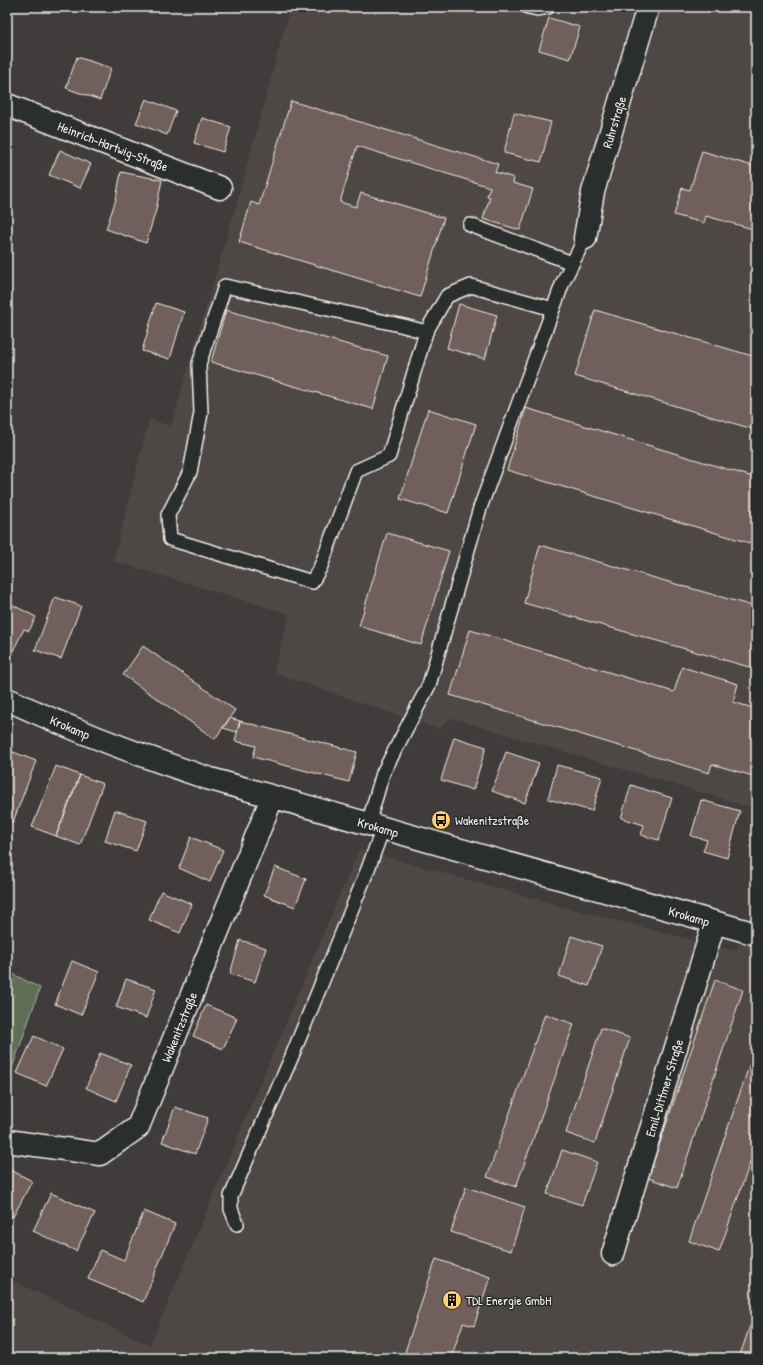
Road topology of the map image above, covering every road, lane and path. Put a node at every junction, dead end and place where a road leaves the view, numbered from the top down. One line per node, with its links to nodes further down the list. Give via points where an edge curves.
1 (528, 7): 2 (lane)
2 (548, 7)
3 (648, 7): 7 (street, Ruhrstraße, via 593,192)
4 (7, 105): 5 (street, Heinrich-Hartwig-Straße)
5 (220, 188)
6 (470, 225): 8 (lane)
7 (585, 238): 8 (lane)
8 (572, 263): 9 (lane)
9 (553, 309): 10 (lane, via 471,286 447,296); 13 (lane, via 480,508 429,685 383,773)
10 (426, 332): 10 (lane, via 225,286 199,364 201,413 190,472 168,515 170,539 312,582 321,566 356,471 389,456)
11 (7, 699): 12 (street, Krokamp, via 147,758)
12 (272, 798): 13 (street, Krokamp); 16 (street, Wakenitzstraße, via 138,1127 100,1154)
13 (376, 826): 14 (street, Krokamp); 17 (lane, via 368,869 295,1049 231,1196 231,1209)
14 (714, 923): 15 (street, Krokamp); 18 (street, Emil-Dittmer-Straße)
15 (756, 934)
16 (7, 1141)
17 (236, 1224)
18 (613, 1254)

